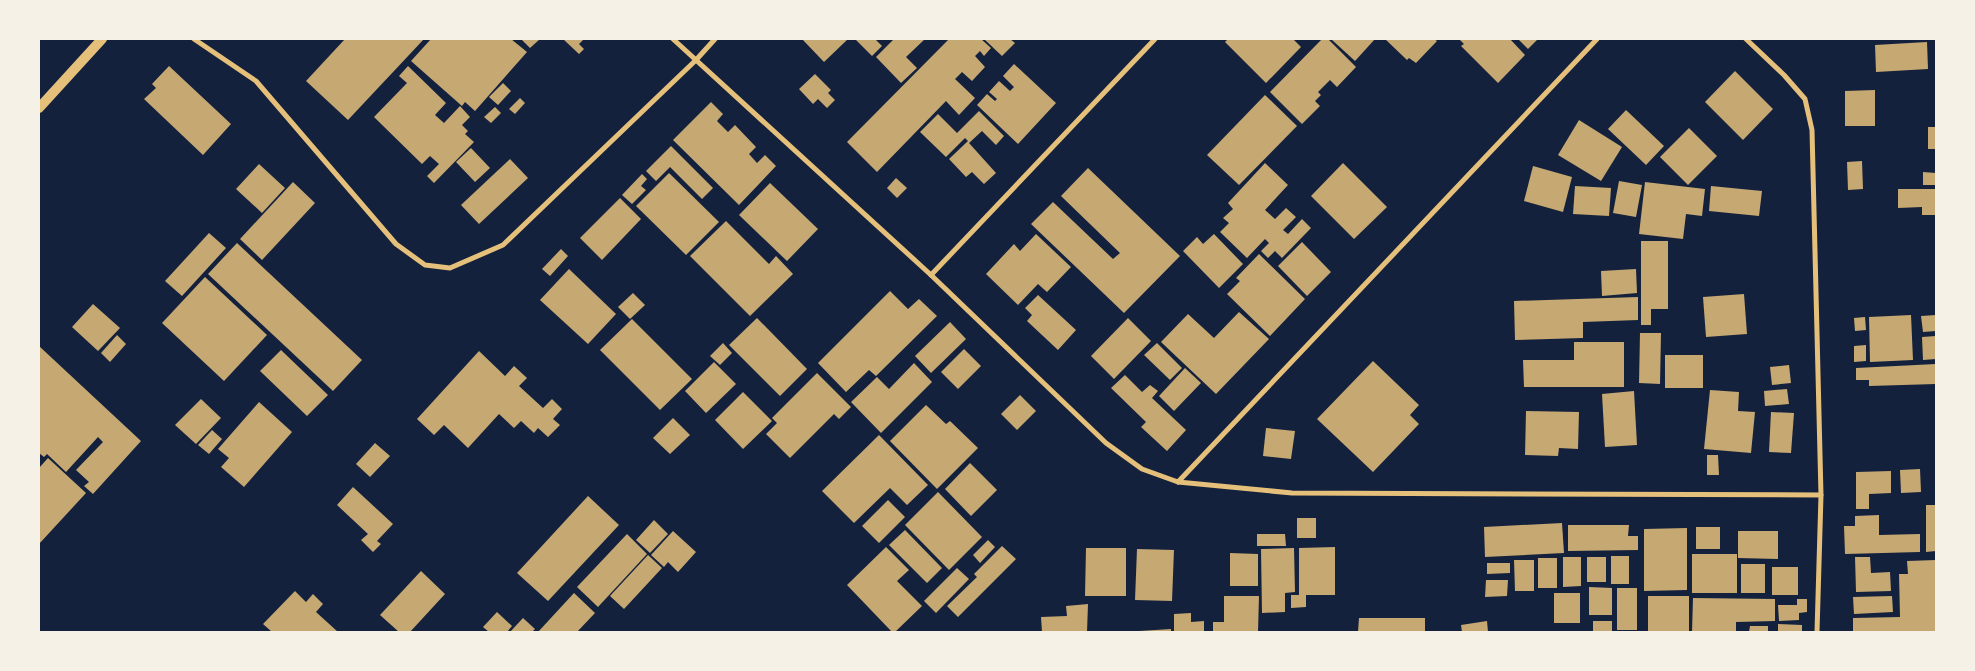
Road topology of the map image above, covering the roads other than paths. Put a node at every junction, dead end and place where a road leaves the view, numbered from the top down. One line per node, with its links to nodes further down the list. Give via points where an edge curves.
1 (102, 39): 11 (main road)
2 (194, 39): 10 (street, via 256,81 396,244 425,265 450,268 503,245)
3 (672, 39): 10 (street)
4 (715, 39): 10 (street)
5 (1144, 39): 9 (street)
6 (1155, 39): 9 (street)
7 (1597, 39): 13 (street)
8 (1746, 39): 14 (street, via 1805,99 1812,130)
9 (1150, 44): 12 (street)
10 (696, 60): 12 (street)
11 (39, 108)
12 (931, 275): 13 (street, via 1106,443 1142,470)
13 (1178, 482): 14 (street, via 1292,493)
14 (1821, 494): 15 (street)
15 (1816, 632)

